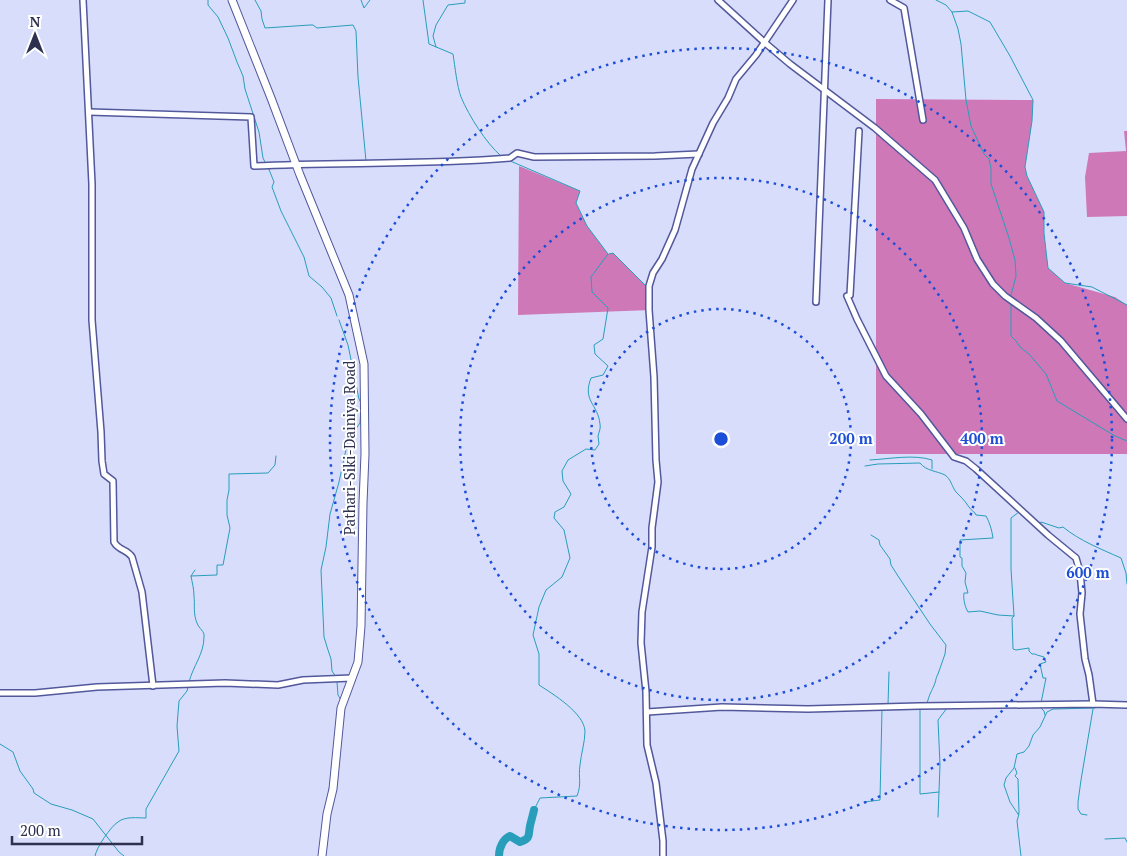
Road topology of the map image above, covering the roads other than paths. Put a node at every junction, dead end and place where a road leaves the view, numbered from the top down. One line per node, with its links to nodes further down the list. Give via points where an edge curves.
1 (83, 0): 9 (street)
2 (232, 0): 13 (main road, Pathari-Siki-Dainiya Road)
3 (718, 0): 7 (street)
4 (793, 0): 7 (street)
5 (828, 0): 8 (street)
6 (890, 0): 10 (street, via 904,8)
7 (764, 42): 8 (street); 12 (street, via 736,79)
8 (825, 91): 14 (street); 15 (street, via 875,128 935,180 993,284 1060,341)
9 (89, 112): 13 (street, via 251,116 254,166); 17 (street, via 92,320 102,461 104,474 113,481 114,542 132,557 142,592)
10 (923, 120)
11 (859, 131): 19 (street, via 849,296 857,319 886,376 954,457 976,469 1076,558 1082,593 1080,614 1085,659)
12 (699, 154): 13 (street, via 534,157 517,153 510,158 484,160); 21 (street, via 675,230 649,286 658,482 642,612 641,644)
13 (296, 164): 16 (main road, Pathari-Siki-Dainiya Road, via 349,295 364,364 366,454 361,626 358,662)
14 (816, 302)
15 (1127, 419)
16 (352, 678): 17 (street, via 303,680 278,685); 22 (main road, Pathari-Siki-Dainiya Road, via 341,708)
17 (153, 686): 18 (street)
18 (0, 693)
19 (1093, 704): 20 (street); 21 (street, via 808,709 722,707)
20 (1127, 705)
21 (647, 712): 23 (street, via 647,745 657,792)
22 (322, 856)
23 (663, 856)

